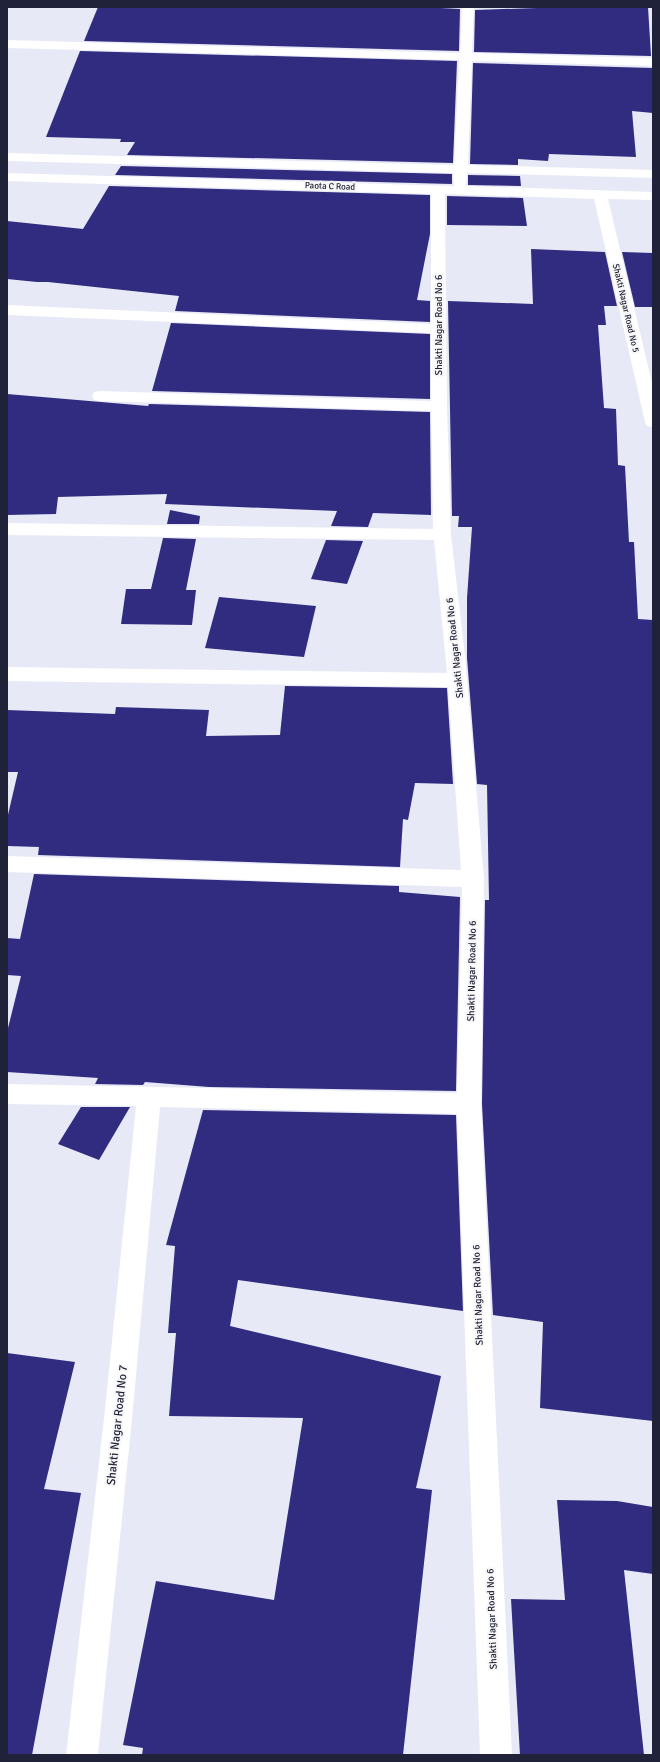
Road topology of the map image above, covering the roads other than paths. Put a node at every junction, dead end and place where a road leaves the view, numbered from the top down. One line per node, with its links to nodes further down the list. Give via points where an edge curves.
1 (468, 7): 3 (street)
2 (7, 44): 3 (street)
3 (466, 57): 4 (street); 6 (street)
4 (653, 62)
5 (7, 157): 6 (street)
6 (462, 168): 7 (street); 10 (street)
7 (653, 174)
8 (7, 178): 9 (street, Paota C Road)
9 (438, 189): 10 (street, Paota C Road); 14 (street, Shakti Nagar Road No 6)
10 (460, 190): 11 (street, Paota C Road)
11 (600, 195): 12 (street, Paota C Road); 17 (street, Shakti Nagar Road No 5)
12 (653, 196)
13 (7, 310): 14 (street)
14 (438, 329): 16 (street, Shakti Nagar Road No 6)
15 (100, 396): 16 (street)
16 (439, 406): 19 (street, Shakti Nagar Road No 6)
17 (653, 422)
18 (7, 529): 19 (street)
19 (442, 535): 21 (street, Shakti Nagar Road No 6)
20 (7, 674): 21 (street)
21 (457, 680): 23 (street, Shakti Nagar Road No 6)
22 (7, 864): 23 (street)
23 (473, 879): 26 (street, Shakti Nagar Road No 6)
24 (7, 1094): 25 (street)
25 (149, 1096): 26 (street); 27 (street, Shakti Nagar Road No 7)
26 (469, 1104): 28 (street, Shakti Nagar Road No 6)
27 (82, 1755)
28 (496, 1755)

